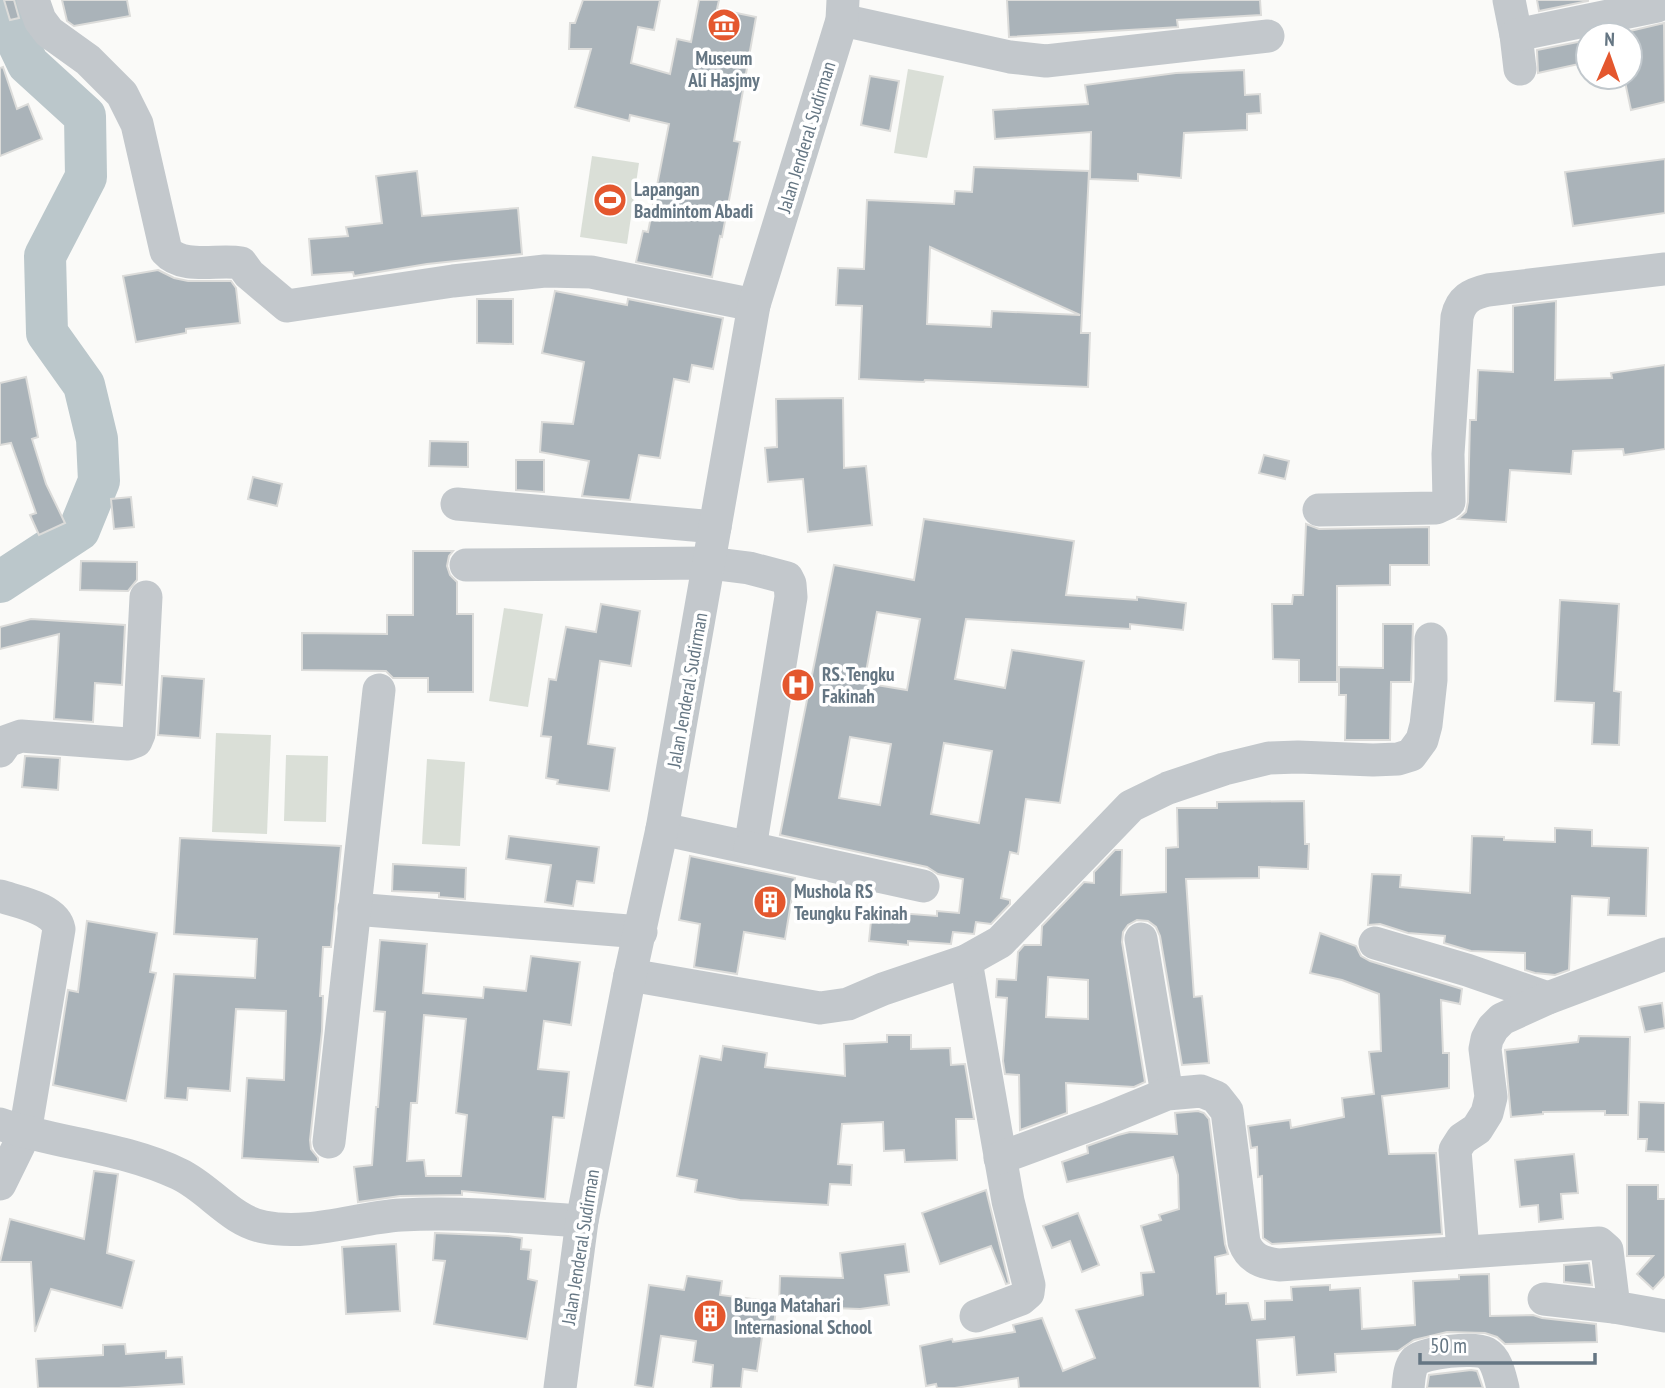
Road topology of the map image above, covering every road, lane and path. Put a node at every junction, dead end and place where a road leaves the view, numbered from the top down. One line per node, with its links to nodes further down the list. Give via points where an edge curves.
1 (33, 0): 9 (street, via 50,32 88,60 122,94 137,124 166,251 172,258 241,263 287,306 545,271 591,272)
2 (1509, 0): 5 (street)
3 (1657, 6): 5 (street)
4 (843, 10): 6 (street, via 1010,57 1046,61); 9 (street, Jalan Jenderal Sudirman)
5 (1516, 35): 7 (street)
6 (1268, 36)
7 (1520, 69)
8 (1665, 269): 11 (street, via 1469,295 1457,317 1448,454 1450,502 1436,509)
9 (754, 305): 12 (street, Jalan Jenderal Sudirman)
10 (457, 504): 12 (street)
11 (1319, 510)
12 (715, 527): 13 (street, Jalan Jenderal Sudirman)
13 (709, 563): 14 (street); 19 (street, Jalan Jenderal Sudirman); 20 (street, via 749,568 787,578 790,584)
14 (466, 565)
15 (146, 597): 18 (street, via 136,741 21,736 7,741)
16 (1431, 639): 28 (street, via 1426,724 1422,740 1410,755 1373,760 1269,758 1168,788 1131,806 1000,942)
17 (379, 690): 23 (street)
18 (0, 751)
19 (662, 829): 20 (street); 24 (street, Jalan Jenderal Sudirman)
20 (750, 848): 21 (street)
21 (923, 886)
22 (0, 896): 32 (street, via 48,913 59,929)
23 (354, 909): 24 (street); 33 (street)
24 (641, 932): 29 (street, Jalan Jenderal Sudirman)
25 (1141, 939): 31 (street)
26 (1375, 943): 30 (street)
27 (1665, 954): 30 (street)
28 (966, 961): 29 (street, via 848,1004 820,1009); 34 (street)
29 (630, 975): 36 (street, Jalan Jenderal Sudirman)
30 (1548, 998): 37 (street, via 1502,1019 1487,1039 1490,1105 1477,1129 1457,1145 1454,1156)
31 (1167, 1094): 34 (street); 37 (street, via 1201,1091 1216,1097 1227,1111 1244,1242 1258,1260 1279,1265)
32 (12, 1128): 35 (street); 36 (street, via 179,1174 242,1220 265,1228 293,1230 399,1215)
33 (329, 1142)
34 (1000, 1158): 40 (street, via 1029,1291 1021,1299)
35 (0, 1184)
36 (582, 1221): 42 (street, Jalan Jenderal Sudirman)
37 (1463, 1251): 39 (street, via 1600,1243 1607,1250)
38 (1544, 1299): 39 (street)
39 (1614, 1307): 41 (street)
40 (976, 1316)
41 (1665, 1316)
42 (560, 1388)
43 (1408, 1388): 44 (street, via 1412,1366 1422,1356 1475,1351 1492,1359)
44 (1503, 1388)

